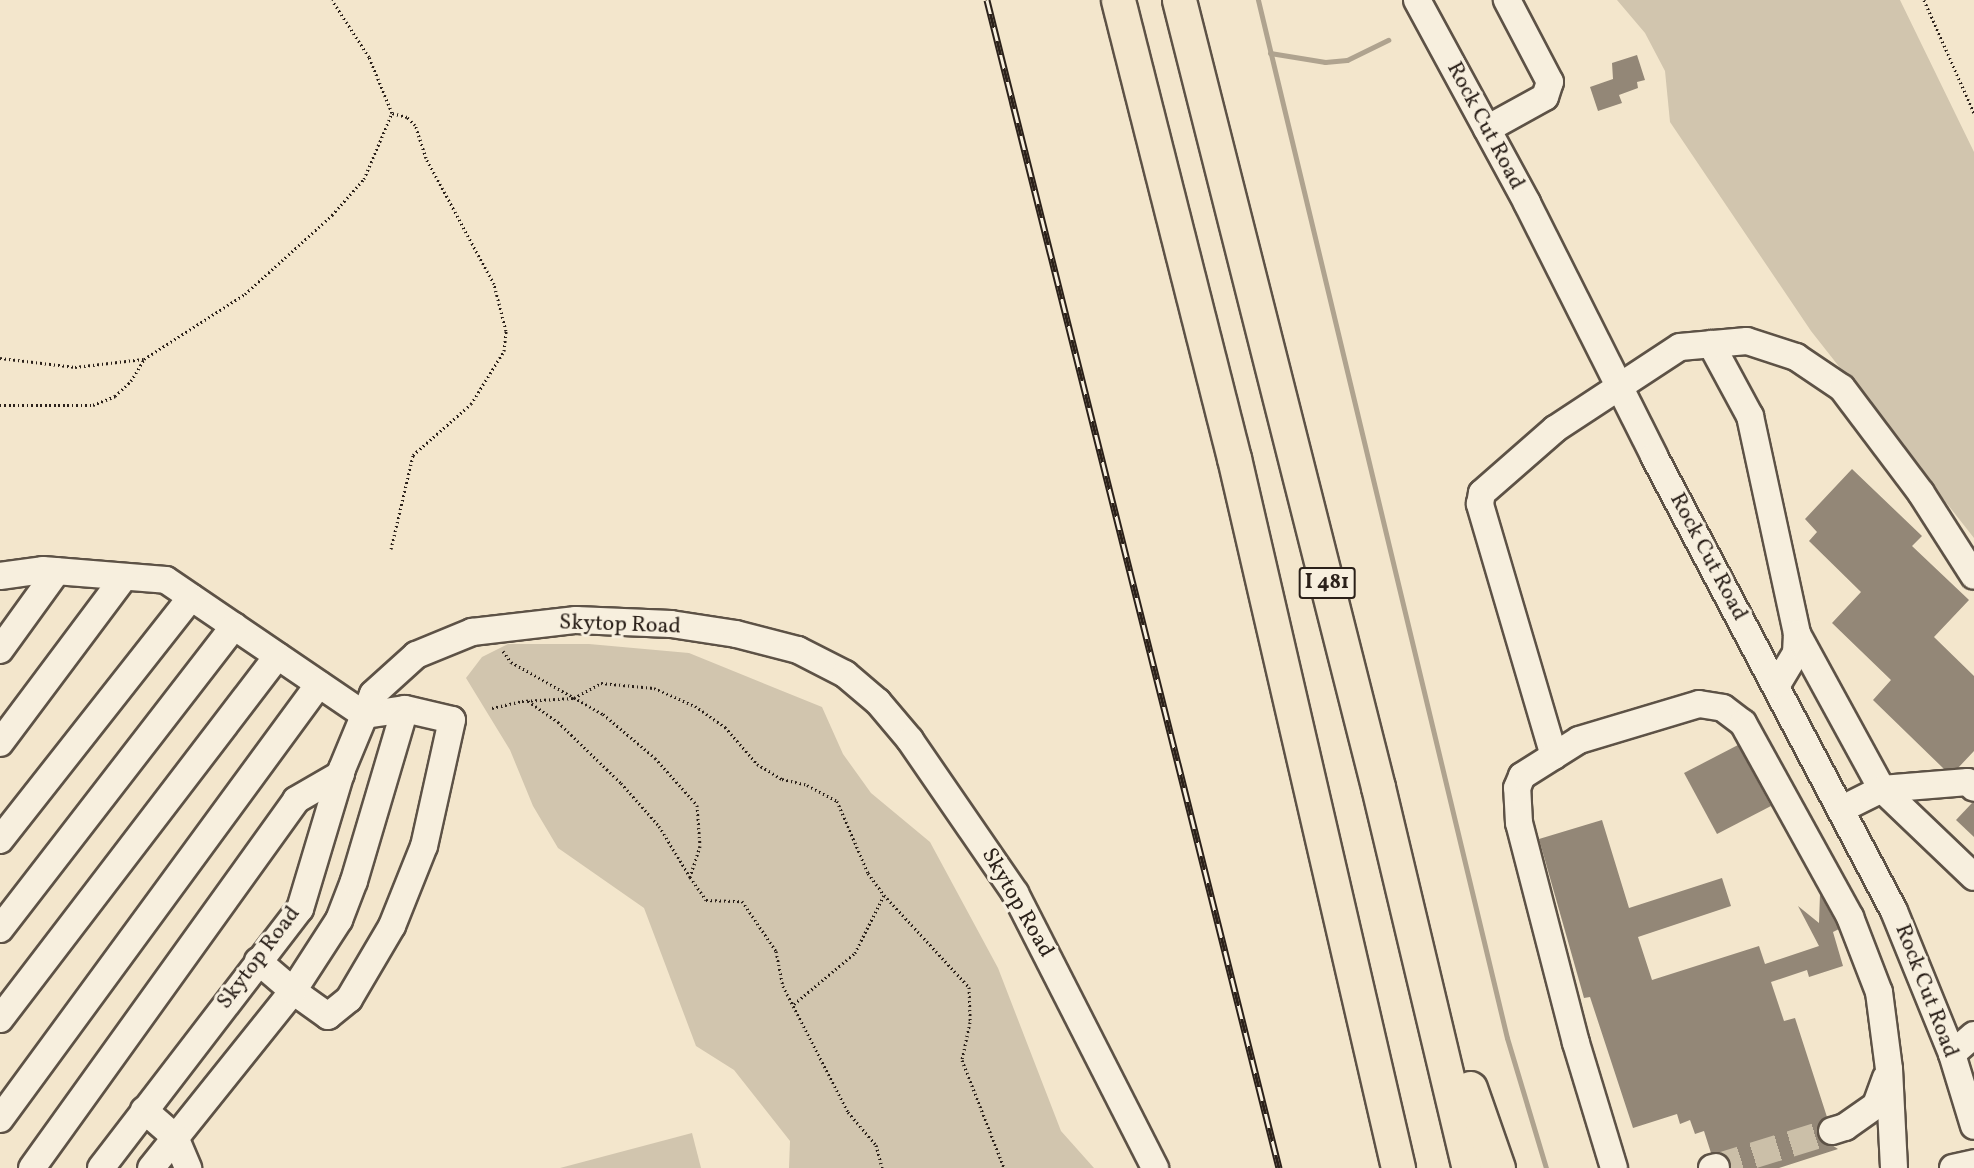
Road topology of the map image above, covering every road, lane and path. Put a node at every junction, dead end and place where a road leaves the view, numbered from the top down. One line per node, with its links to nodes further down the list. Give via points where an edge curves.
1 (332, 0): 7 (path, via 369,57)
2 (1118, 0): 66 (highway, I 481, via 1321,818)
3 (1179, 0): 36 (highway, I 481)
4 (1417, 0): 9 (street, Rock Cut Road)
5 (1507, 0): 9 (street, via 1550,82 1545,97)
6 (1924, 0): 8 (path)
7 (392, 113): 12 (path, via 364,179 332,215 245,294); 15 (path, via 407,117 415,125 426,158 494,284 506,332 504,351 471,404 413,455)
8 (1974, 113)
9 (1487, 129): 13 (street, Rock Cut Road)
10 (1711, 344): 13 (street, via 1680,347); 18 (street, via 1747,341 1796,357 1842,388 1921,493); 23 (street, via 1750,416)
11 (0, 358): 12 (path, via 75,368)
12 (144, 359): 14 (path, via 132,381 115,396 93,405)
13 (1618, 385): 27 (street, Rock Cut Road); 34 (street, via 1555,429 1482,493 1480,504)
14 (0, 405)
15 (391, 549)
16 (57, 571): 17 (street); 19 (street); 24 (street)
17 (0, 576)
18 (1974, 576)
19 (124, 577): 20 (street, via 166,580); 33 (street)
20 (191, 597): 21 (street); 40 (street)
21 (234, 626): 25 (street); 44 (street)
22 (489, 629): 28 (path, via 511,662); 32 (street, Skytop Road, via 416,655 373,694); 65 (street, Skytop Road, via 576,620 693,628 798,650 863,688 910,740 1015,893)
23 (1797, 634): 27 (street, via 1796,653); 38 (street)
24 (0, 650)
25 (278, 656): 26 (street); 48 (street)
26 (319, 684): 32 (street); 53 (street)
27 (1777, 685): 39 (street, Rock Cut Road)
28 (574, 698): 29 (path); 41 (path, via 603,714 655,758 697,805 700,846); 43 (path, via 601,683 654,688 695,706 724,726 757,764 782,779 807,785 837,801 868,873)
29 (527, 701): 30 (path); 41 (path, via 558,722 621,783 659,826)
30 (492, 708)
31 (405, 709): 32 (street); 46 (street, via 339,920); 46 (street, via 452,720 424,846 396,916 349,999 328,1016)
32 (365, 715): 35 (street, Skytop Road)
33 (0, 743)
34 (1554, 756): 51 (street, via 1579,740 1699,704 1723,708 1743,723 1850,917 1879,993); 58 (street, via 1522,776 1517,788 1519,823 1576,1043)
35 (341, 774): 45 (street, Skytop Road, via 300,909); 59 (street, via 296,800)
36 (1378, 787): 67 (highway, I 481); 68 (highway)
37 (1974, 788): 38 (street, via 1968,783)
38 (1882, 789): 39 (street); 42 (street)
39 (1842, 809): 50 (street, Rock Cut Road, via 1894,911)
40 (0, 840)
41 (690, 877): 47 (path, via 706,900 742,901 776,951 783,986)
42 (1974, 877)
43 (884, 895): 47 (path, via 855,953); 64 (path, via 969,987 970,1022 962,1060)
44 (0, 929)
45 (258, 961): 46 (street); 52 (street, Skytop Road)
46 (293, 991): 56 (street)
47 (794, 1004): 63 (path, via 848,1112 876,1145)
48 (0, 1019)
49 (1974, 1035): 50 (street)
50 (1952, 1054): 54 (street, Rock Cut Road)
51 (1889, 1069): 55 (street, via 1876,1106); 69 (street)
52 (144, 1110): 56 (street); 60 (street, Skytop Road)
53 (0, 1119)
54 (1974, 1126)
55 (1832, 1131)
56 (175, 1137): 61 (street); 62 (street)
57 (1974, 1163): 70 (street)
58 (1615, 1167)
59 (32, 1168)
60 (101, 1168)
61 (151, 1168)
62 (188, 1168)
63 (882, 1168)
64 (1004, 1168)
65 (1155, 1168)
66 (1398, 1168)
67 (1469, 1168)
68 (1498, 1168)
69 (1894, 1168)
70 (1953, 1168)

